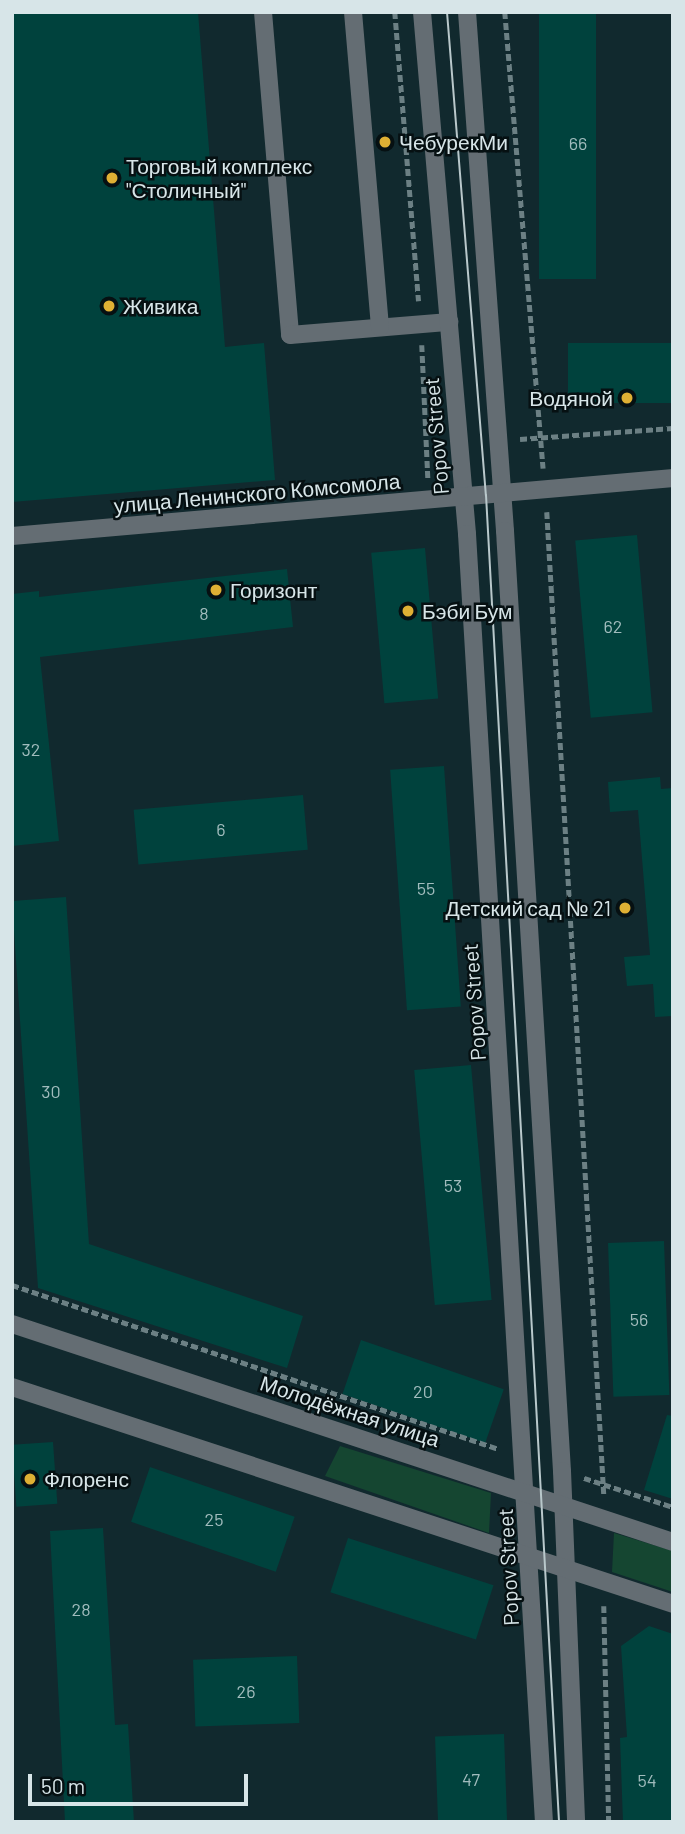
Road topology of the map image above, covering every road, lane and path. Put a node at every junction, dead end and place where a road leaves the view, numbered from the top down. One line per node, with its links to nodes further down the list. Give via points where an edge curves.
1 (263, 12): 7 (street, via 290,335)
2 (353, 12): 7 (street)
3 (422, 12): 6 (street, Popov Street)
4 (467, 12): 10 (street)
5 (505, 12): 9 (path)
6 (449, 321): 7 (street); 11 (street, Popov Street)
7 (380, 327)
8 (673, 428): 9 (path)
9 (540, 437): 10 (path); 14 (path)
10 (498, 440): 15 (street)
11 (460, 443): 12 (path); 16 (street, Popov Street)
12 (430, 445)
13 (673, 478): 14 (street, улица Ленинского Комсомола)
14 (545, 490): 15 (street, улица Ленинского Комсомола); 23 (path)
15 (502, 494): 16 (street, улица Ленинского Комсомола); 22 (street)
16 (464, 497): 17 (street, улица Ленинского Комсомола); 21 (street, Popov Street)
17 (12, 536)
18 (12, 1285): 21 (path)
19 (12, 1324): 24 (street, Молодёжная улица)
20 (12, 1387): 29 (street)
21 (526, 1460): 24 (street, Popov Street)
22 (562, 1471): 23 (path); 26 (street)
23 (604, 1484): 25 (path); 27 (path)
24 (527, 1496): 26 (street, Молодёжная улица); 29 (street, Popov Street)
25 (673, 1507)
26 (563, 1508): 27 (street, Молодёжная улица); 30 (street)
27 (604, 1520): 28 (street, Молодёжная улица)
28 (673, 1542)
29 (531, 1561): 30 (street); 33 (street, Popov Street)
30 (565, 1572): 31 (street); 34 (street)
31 (603, 1581): 32 (street); 35 (path)
32 (673, 1604)
33 (544, 1822)
34 (576, 1822)
35 (609, 1822)

